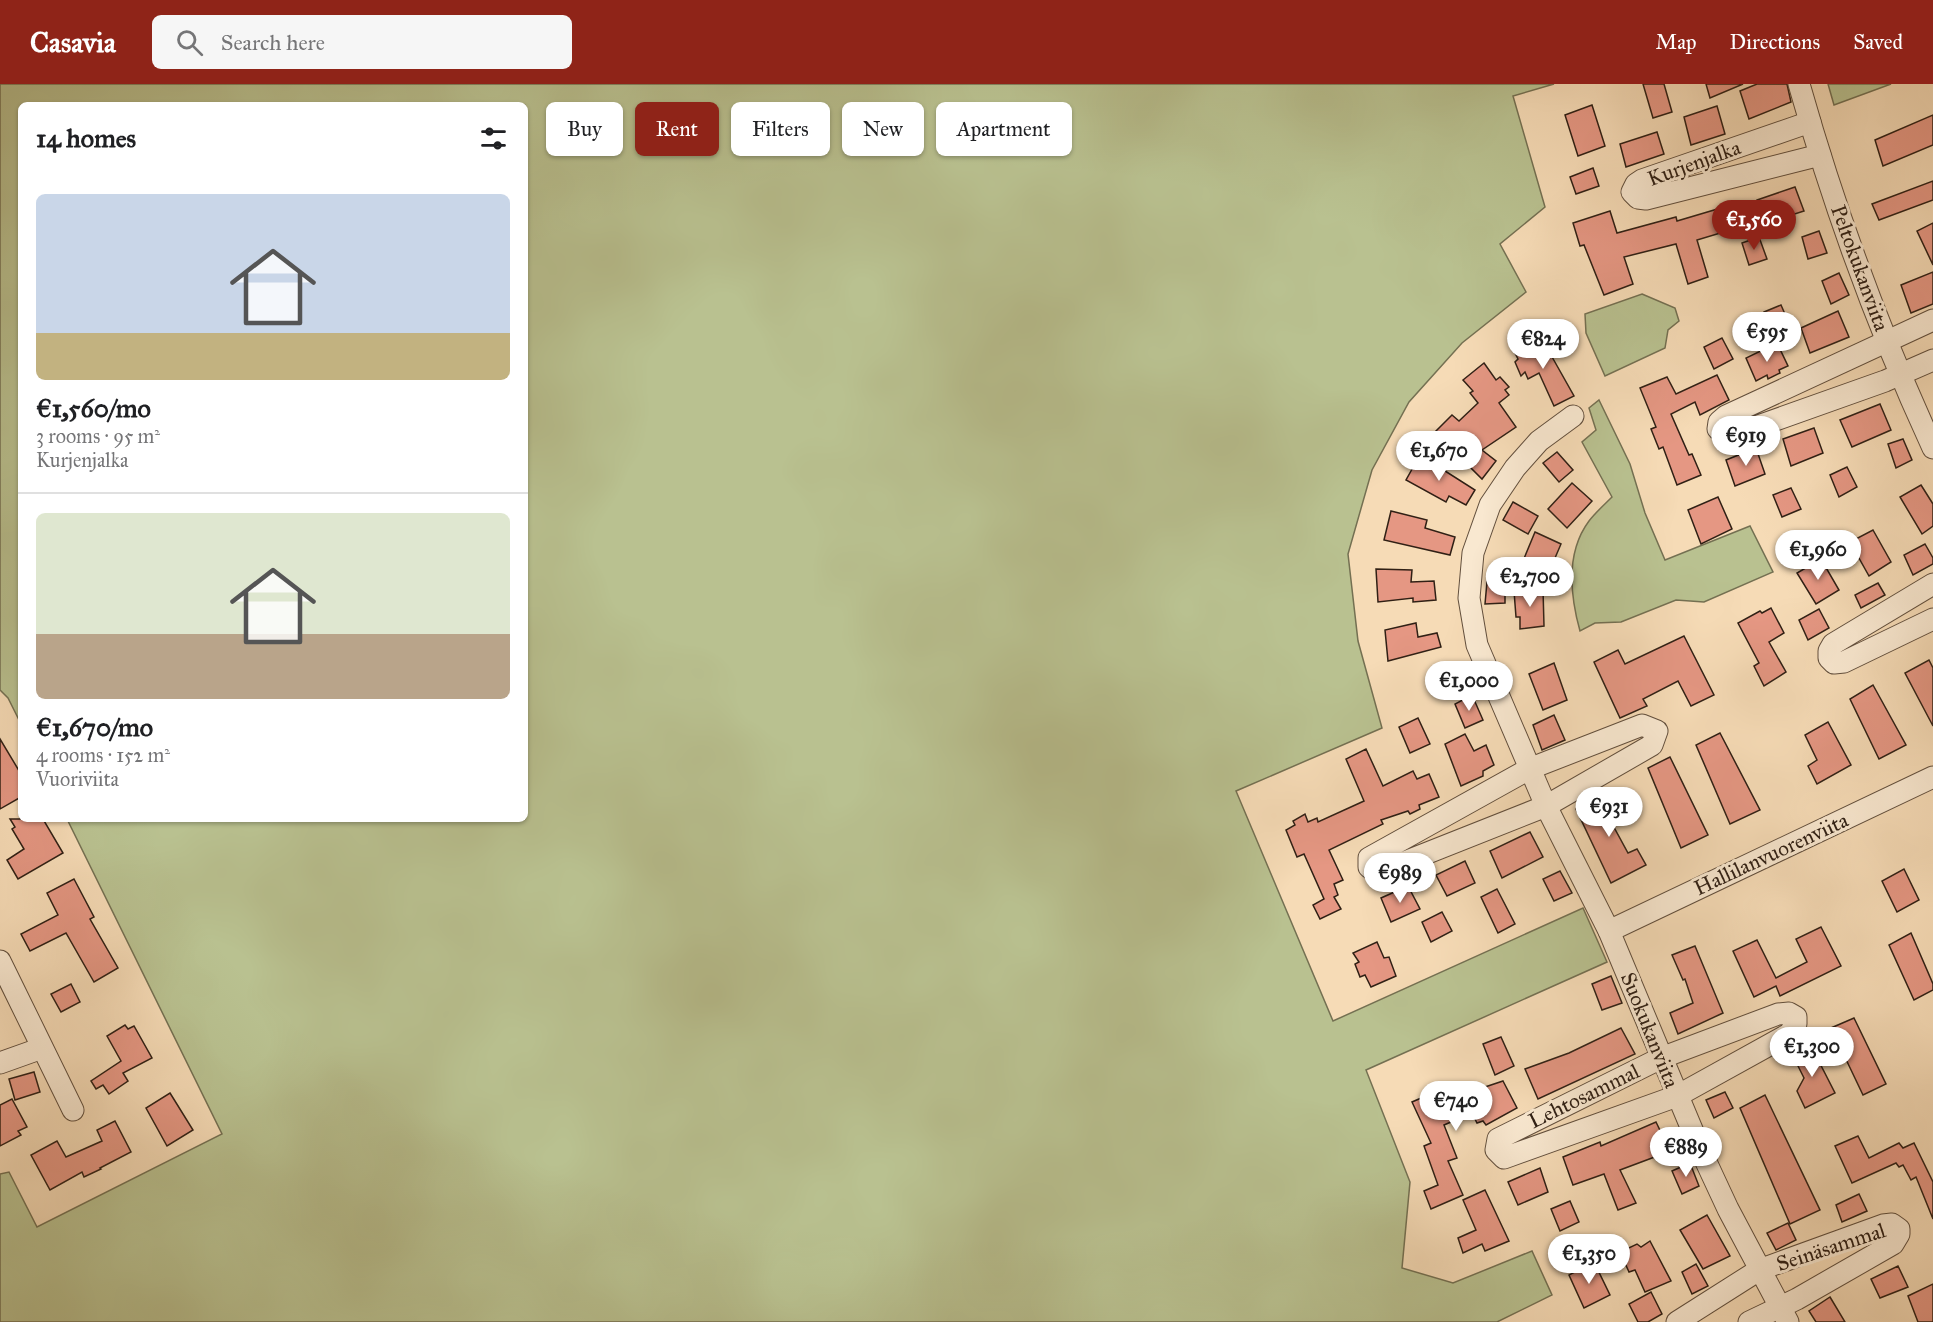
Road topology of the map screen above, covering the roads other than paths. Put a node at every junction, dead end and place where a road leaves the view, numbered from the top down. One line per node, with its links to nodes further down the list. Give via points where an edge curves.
1 (1799, 84): 2 (street, Peltokukanviita)
2 (1810, 122): 3 (street, Peltokukanviita); 3 (street, Kurjenjalka, via 1642,180 1632,192 1646,199)
3 (1820, 155): 5 (street, Peltokukanviita)
4 (1933, 320): 5 (street)
5 (1887, 340): 7 (street, Peltokukanviita); 7 (street, via 1726,416 1718,429 1732,435)
6 (1933, 360): 7 (street)
7 (1901, 374): 9 (street, Peltokukanviita)
8 (1573, 416): 12 (street, Suokukanviita, via 1539,441 1515,468 1490,505 1473,553 1469,598 1478,645)
9 (1933, 448)
10 (1933, 584): 11 (street, via 1833,644 1829,658 1834,663 1844,662)
11 (1933, 620)
12 (1529, 770): 14 (street, Suokukanviita); 14 (street, via 1642,725 1657,731 1652,745); 14 (street, via 1369,858 1369,867 1377,873)
13 (1933, 777): 15 (street, Hallilanvuorenviita)
14 (1546, 806): 15 (street, Suokukanviita)
15 (1610, 931): 18 (street, Suokukanviita)
16 (0, 961): 17 (street)
17 (42, 1048): 19 (street); 21 (street)
18 (1661, 1058): 20 (street, Suokukanviita); 20 (street, via 1778,1014 1796,1017 1789,1034); 20 (street, Lehtosammal, via 1498,1138 1496,1150 1504,1158)
19 (0, 1063)
20 (1677, 1096): 22 (street, Suokukanviita)
21 (73, 1110)
22 (1760, 1270): 23 (street, Suokukanviita); 23 (street, Seinäsammal, via 1883,1225 1899,1228 1893,1244); 24 (street)
23 (1784, 1315): 25 (street)
24 (1677, 1322)
25 (1749, 1322)

